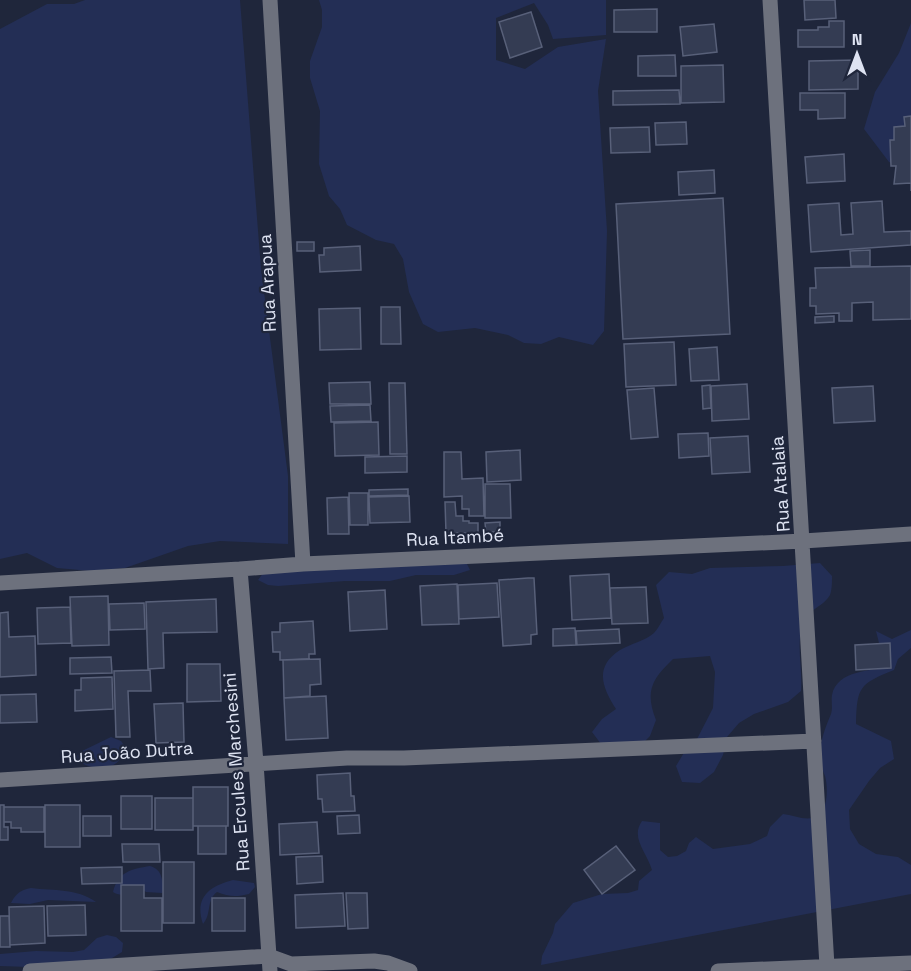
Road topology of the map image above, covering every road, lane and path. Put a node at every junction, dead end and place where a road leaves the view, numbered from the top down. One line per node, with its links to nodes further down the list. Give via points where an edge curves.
1 (270, 0): 5 (street, Rua Arapua)
2 (770, 0): 4 (street, Rua Atalaia)
3 (911, 534): 4 (street, Rua Itambé)
4 (803, 541): 5 (street, Rua Itambé); 8 (street, Rua Atalaia)
5 (303, 564): 6 (street, Rua Itambé)
6 (240, 569): 7 (street, Rua Itambé); 9 (street, Rua Ercules Marchesini)
7 (0, 583)
8 (814, 741): 9 (street, Rua João Dutra); 13 (street, Rua Atalaia)
9 (256, 763): 10 (street, Rua João Dutra); 12 (street, Rua Ercules Marchesini)
10 (0, 780)
11 (911, 963): 13 (street)
12 (270, 964): 14 (street); 15 (street, via 374,961)
13 (827, 966): 16 (street)
14 (30, 971)
15 (410, 971)
16 (718, 971)

